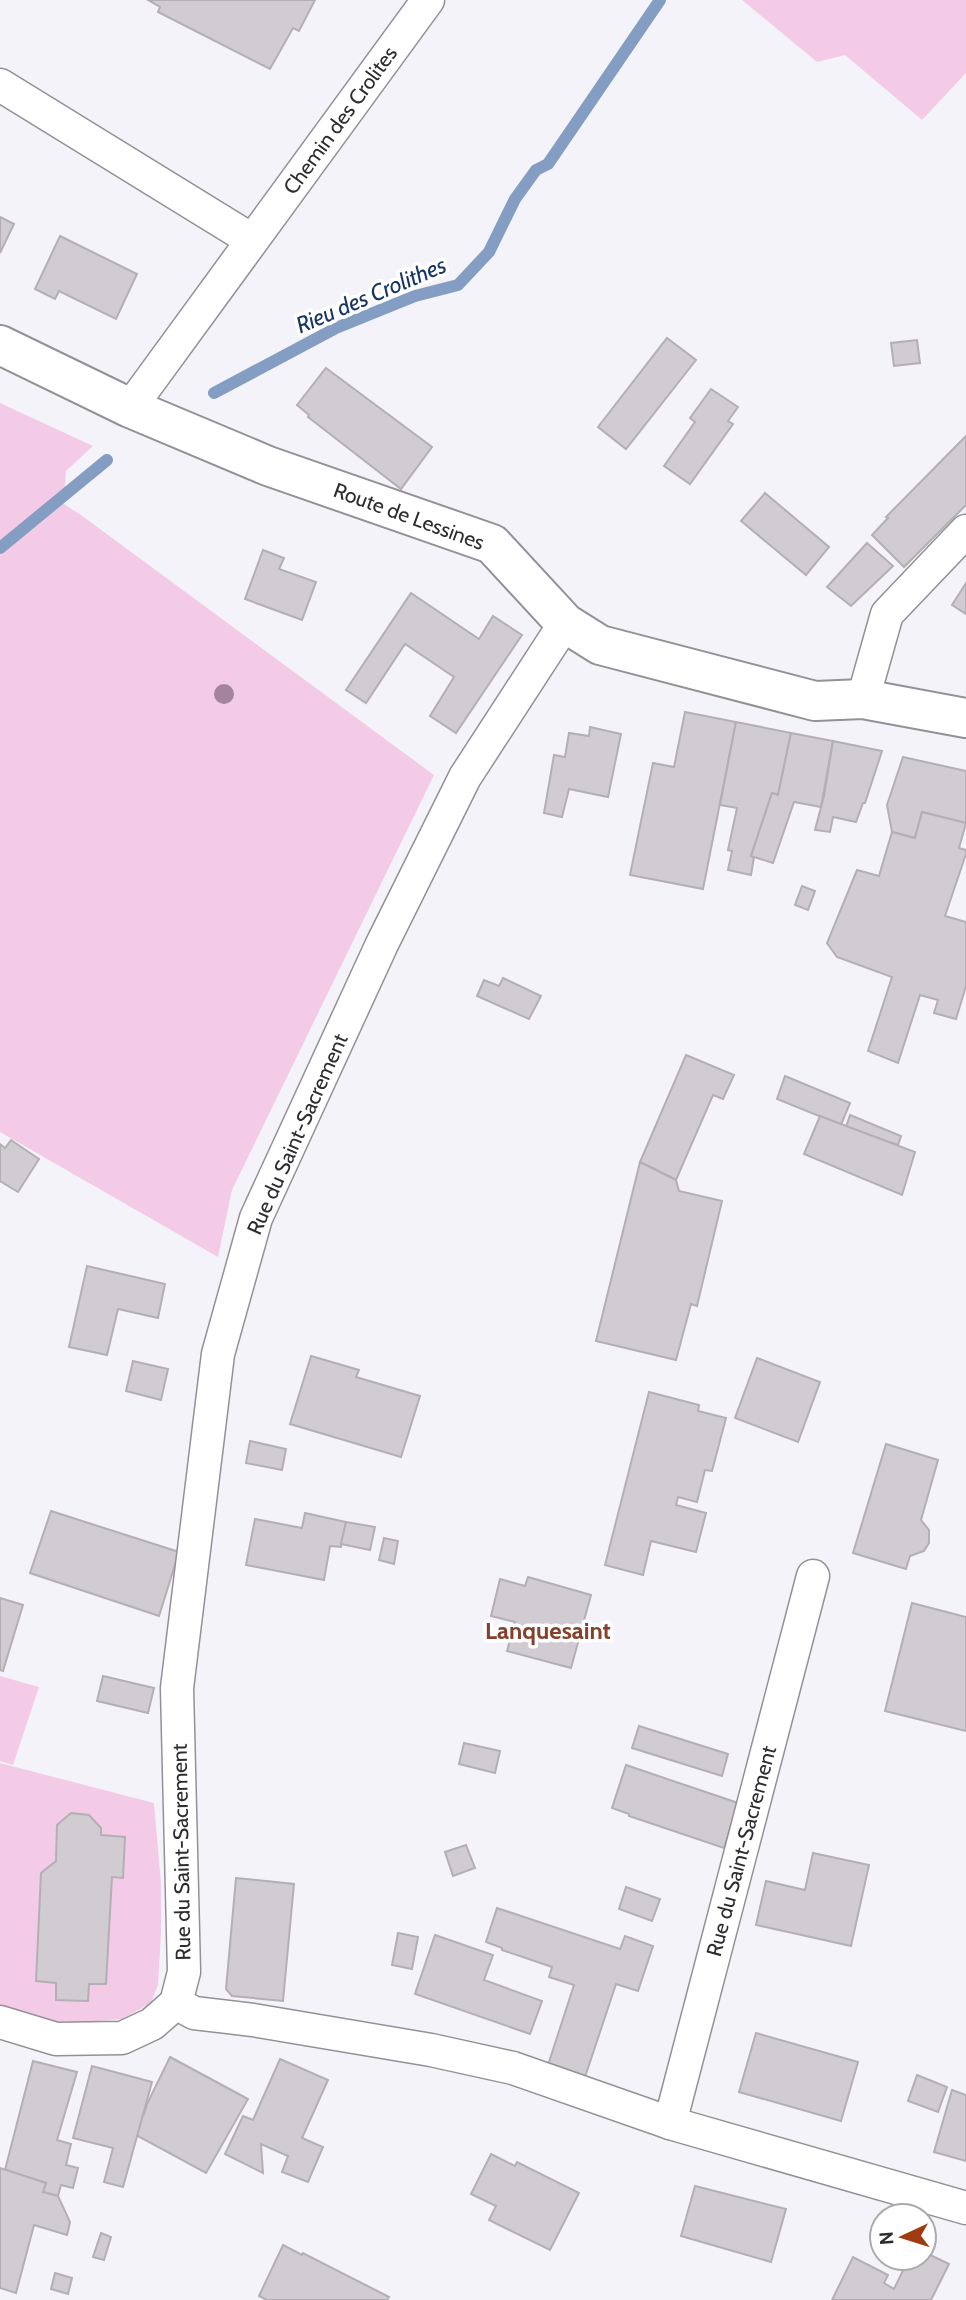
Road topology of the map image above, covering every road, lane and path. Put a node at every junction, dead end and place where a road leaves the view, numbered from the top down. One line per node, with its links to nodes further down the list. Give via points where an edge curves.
1 (428, 0): 3 (street, Chemin des Crolites)
2 (0, 85): 3 (street)
3 (252, 240): 5 (street, Chemin des Crolites)
4 (0, 345): 5 (main road, Route de Lessines)
5 (130, 408): 7 (main road, Route de Lessines, via 268,466 492,544)
6 (966, 531): 8 (street, via 887,614)
7 (565, 623): 8 (main road, Route de Lessines, via 600,645 815,701); 11 (street, Rue du Saint-Sacrement, via 465,777 256,1218 218,1354 177,1688 184,1972)
8 (863, 699): 9 (main road, Route de Lessines)
9 (966, 718)
10 (813, 1576): 13 (street, Rue du Saint-Sacrement)
11 (176, 2003): 12 (street, via 152,2024 122,2038 56,2039); 13 (street, via 194,2013 431,2050 513,2068)
12 (0, 2022)
13 (670, 2123): 14 (street)
14 (966, 2208)

